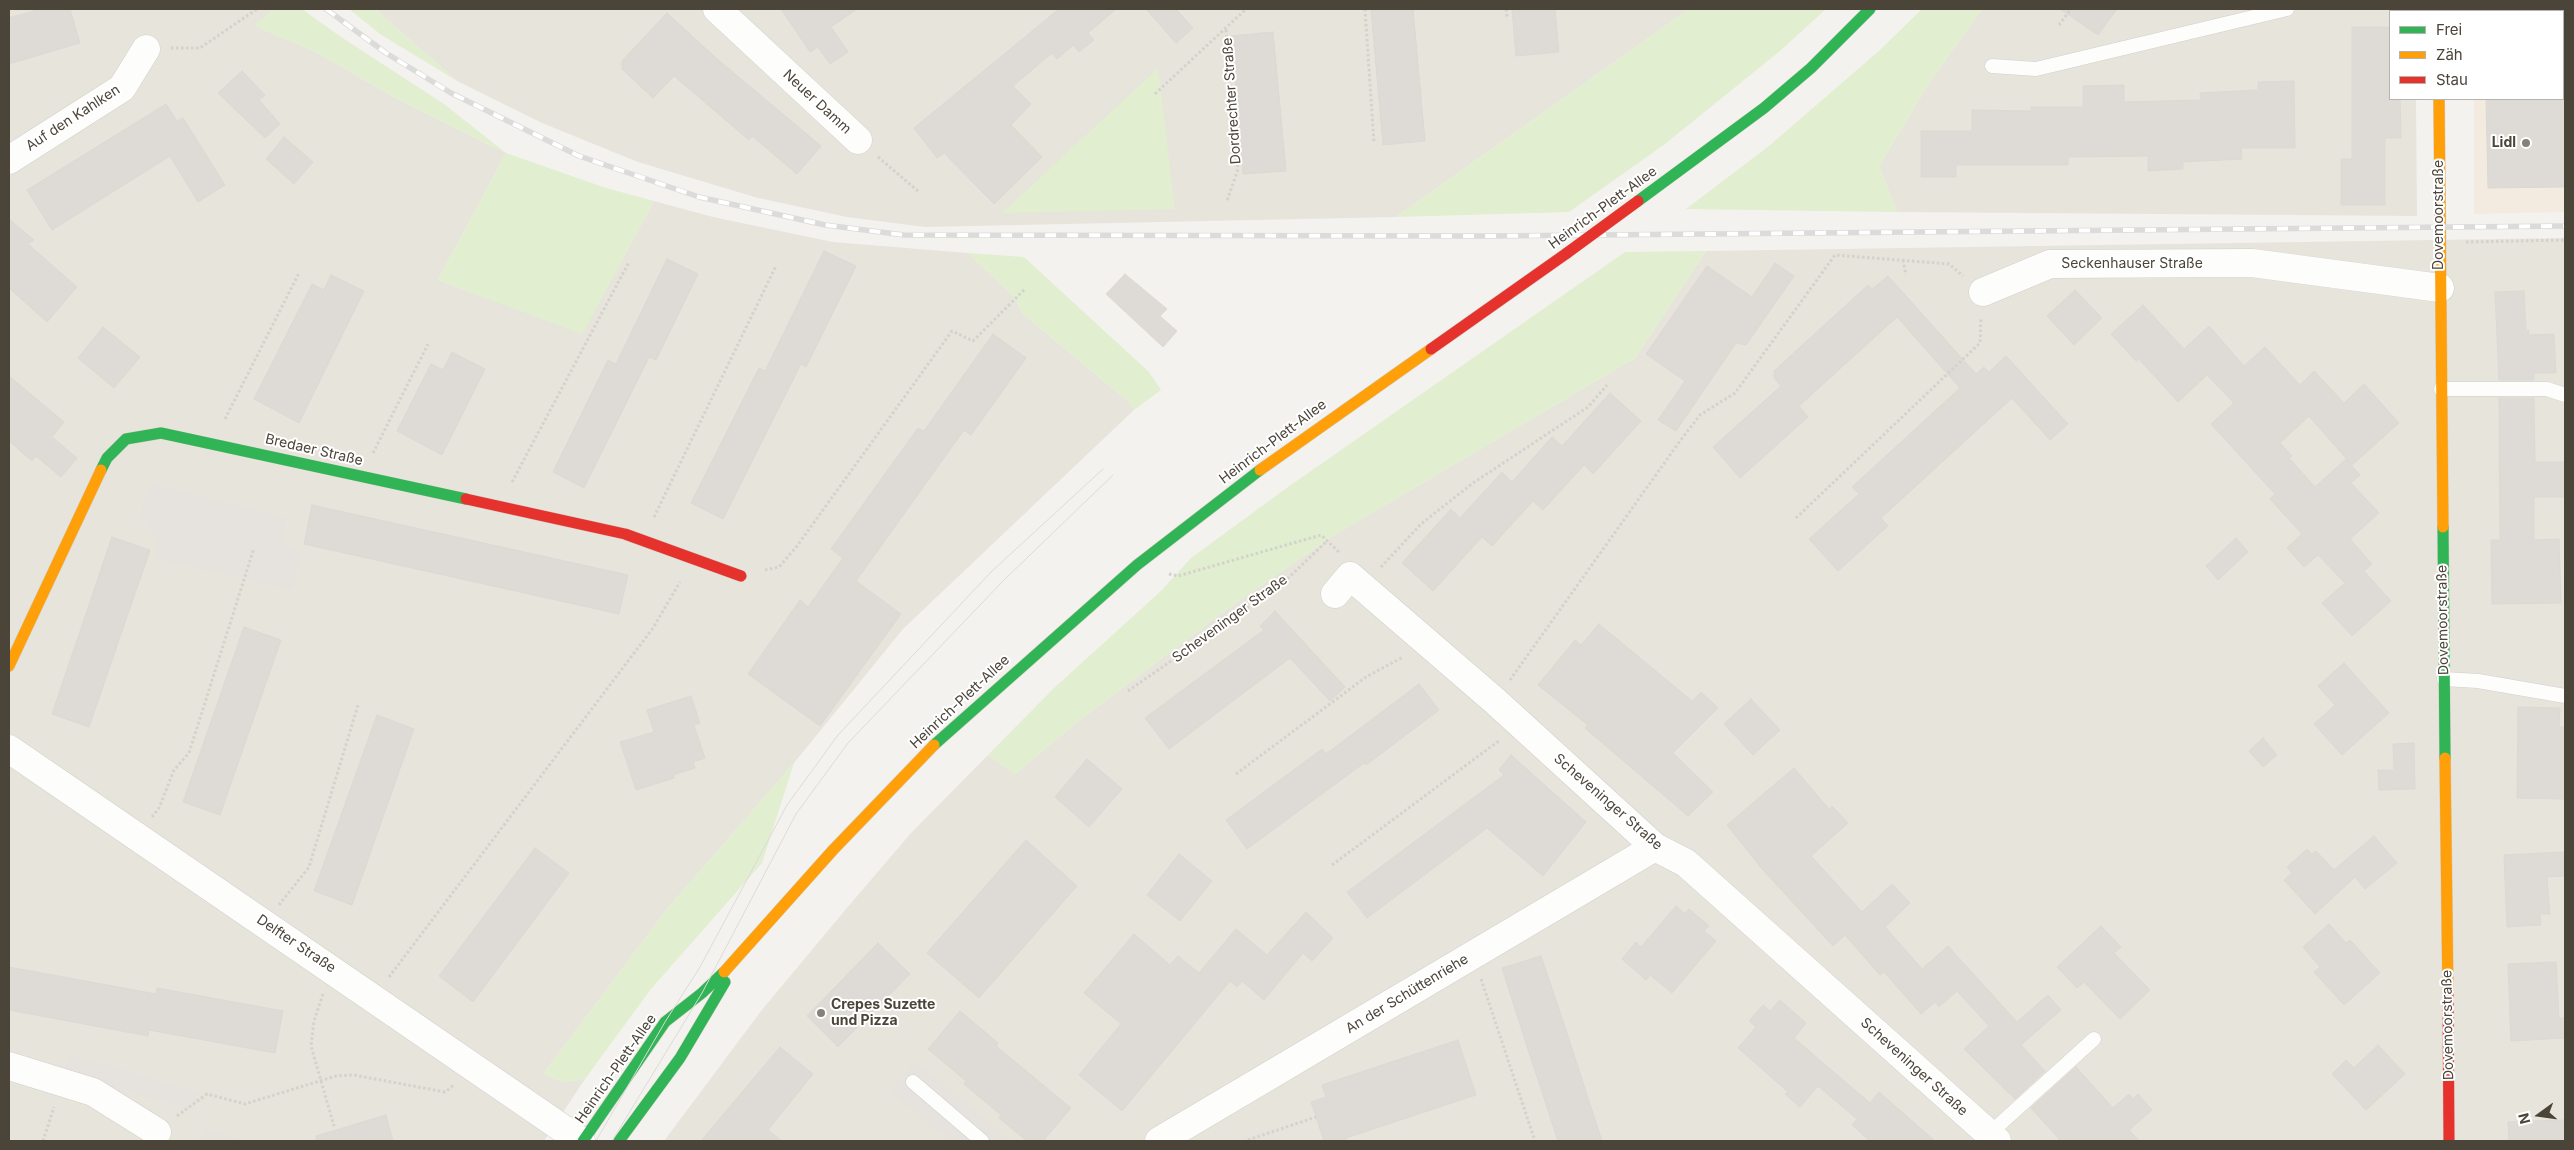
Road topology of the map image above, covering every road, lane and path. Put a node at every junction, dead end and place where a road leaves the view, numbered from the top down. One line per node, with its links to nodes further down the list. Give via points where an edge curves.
1 (258, 9): 12 (path, via 200,48)
2 (717, 9): 16 (street, Neuer Damm)
3 (1246, 9): 11 (path, Dordrechter Straße)
4 (1365, 9): 17 (path)
5 (1506, 9): 9 (path)
6 (1870, 9): 43 (street, Heinrich-Plett-Allee, bridge, via 1811,68 1764,108 1567,252 1350,404)
7 (2071, 9): 10 (path)
8 (2287, 9): 13 (lane, via 2036,69)
9 (1507, 17)
10 (2059, 25)
11 (1226, 30): 14 (path, Dordrechter Straße); 20 (path, Dordrechter Straße, via 1238,169)
12 (146, 49): 18 (street, Auf den Kahlken, via 122,88)
13 (1992, 66)
14 (1155, 94)
15 (2438, 100): 22 (street, Dovemoorstraße)
16 (858, 140): 19 (path, Neuer Damm)
17 (1374, 143)
18 (9, 160)
19 (919, 192)
20 (1227, 201)
21 (2565, 240): 22 (path, via 2466,242)
22 (2440, 253): 28 (street, Dovemoorstraße)
23 (1903, 260): 27 (path); 30 (path, via 1949,264); 51 (path, via 1835,255 1735,393 1700,416 1680,441)
24 (629, 262): 37 (path, via 513,480)
25 (776, 266): 40 (path, via 656,510)
26 (299, 272): 35 (path, via 225,419)
27 (1906, 275)
28 (2440, 288): 30 (street, Seckenhauser Straße, via 2252,263 2050,264); 33 (street, Dovemoorstraße)
29 (1025, 289): 44 (path, via 974,341 952,331 780,567)
30 (1983, 292): 38 (path, via 1980,343)
31 (428, 344): 36 (path, via 373,452)
32 (1607, 385): 45 (path, via 1588,408 1473,483)
33 (2441, 389): 34 (lane, via 2547,389); 48 (street, Dovemoorstraße)
34 (2565, 395)
35 (218, 444): 36 (street, Bredaer Straße); 47 (street, Bredaer Straße, via 161,433 126,439 108,458)
36 (366, 477): 37 (street, Bredaer Straße)
37 (505, 508): 40 (street, Bredaer Straße, via 625,534)
38 (1796, 518)
39 (1327, 541): 43 (path, via 1321,536 1178,576); 45 (path, via 1344,556); 49 (path, Scheveninger Straße, via 1283,583)
40 (644, 542): 42 (street, Bredaer Straße)
41 (254, 548): 56 (path, via 189,753 174,770 159,808)
42 (693, 559): 44 (street, Bredaer Straße); 63 (path, via 653,628)
43 (1137, 565): 60 (street, Heinrich-Plett-Allee, via 927,752 832,850)
44 (741, 576)
45 (1349, 586): 46 (street, Scheveninger Straße)
46 (1427, 643): 51 (street, Scheveninger Straße); 55 (path, via 1366,678)
47 (9, 666)
48 (2444, 679): 50 (lane, via 2478,681); 81 (street, Dovemoorstraße)
49 (1128, 691)
50 (2565, 696)
51 (1495, 701): 53 (street, Scheveninger Straße)
52 (358, 705): 59 (path, via 310,867)
53 (1516, 721): 57 (street, Scheveninger Straße); 58 (path, via 1499,740)
54 (9, 749): 56 (street, Delfter Straße)
55 (1236, 774)
56 (136, 836): 59 (street, Delfter Straße)
57 (1655, 847): 61 (street, An der Schüttenriehe); 73 (street, Scheveninger Straße, via 1686,862)
58 (1332, 866)
59 (265, 922): 62 (street, Delfter Straße)
60 (741, 955): 76 (street, Heinrich-Plett-Allee, via 702,993 665,1022); 77 (street, Heinrich-Plett-Allee, via 680,1058)
61 (1473, 955): 79 (street, An der Schüttenriehe); 80 (path)
62 (331, 968): 63 (street, Delfter Straße); 67 (path, via 314,1021 311,1046)
63 (374, 998): 66 (street, Delfter Straße)
64 (2094, 1039): 73 (lane)
65 (9, 1066): 69 (street)
66 (477, 1069): 67 (path, via 444,1092 354,1075); 76 (street, Delfter Straße)
67 (320, 1081): 71 (path); 72 (path, via 245,1104 207,1094)
68 (912, 1082): 78 (lane)
69 (62, 1083): 72 (street, via 93,1092); 75 (path)
70 (1316, 1117): 74 (path)
71 (334, 1126)
72 (156, 1132)
73 (1993, 1138)
74 (1248, 1140)
75 (44, 1141)
76 (582, 1141)
77 (619, 1141)
78 (982, 1141)
79 (1159, 1141)
80 (1535, 1141)
81 (2449, 1141)

